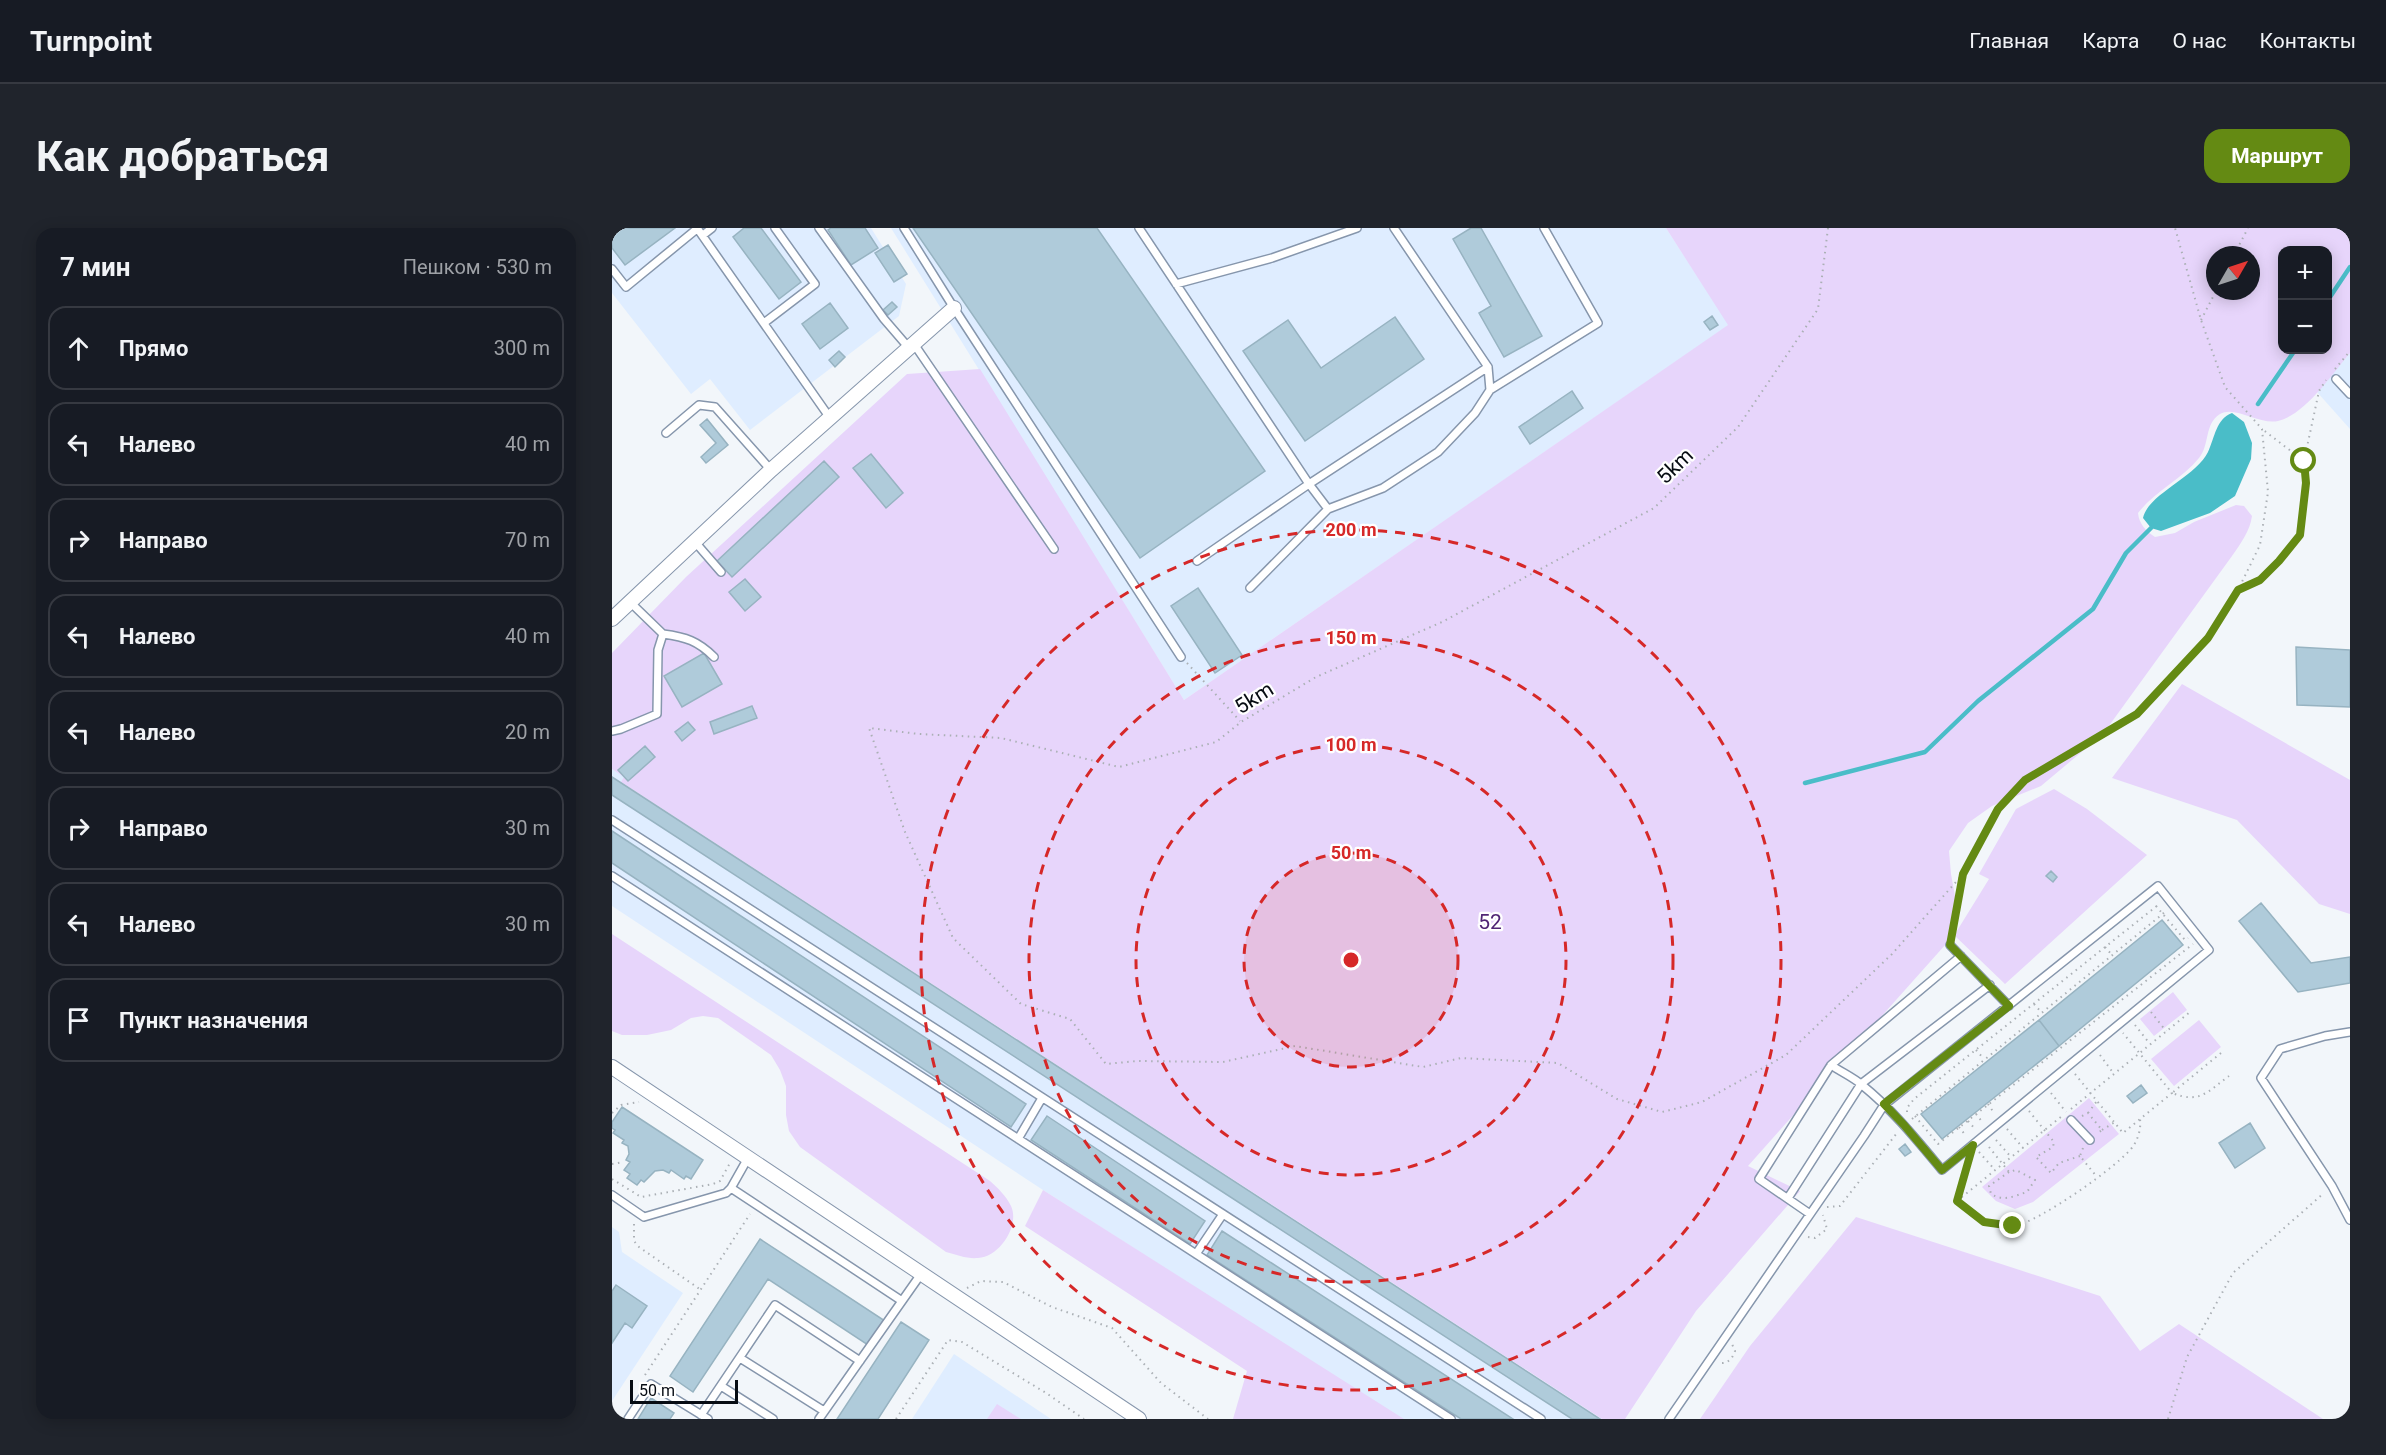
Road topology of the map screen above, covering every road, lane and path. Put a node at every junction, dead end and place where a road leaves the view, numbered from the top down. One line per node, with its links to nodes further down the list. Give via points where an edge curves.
1 (698, 228): 13 (lane); 15 (lane, via 626,287)
2 (712, 228): 13 (lane)
3 (775, 228): 20 (lane, via 814,284)
4 (819, 228): 21 (lane, via 884,319)
5 (904, 228): 18 (lane)
6 (1139, 228): 16 (lane)
7 (1357, 228): 16 (lane, via 1272,258)
8 (1394, 228): 23 (lane)
9 (1544, 228): 25 (lane, via 1598,324)
10 (1828, 228): 45 (path, 5km, via 1818,309 1738,427 1654,508 1442,622 1316,677)
11 (2175, 228): 19 (path)
12 (2248, 228): 14 (path)
13 (703, 235): 20 (lane)
14 (2239, 246)
15 (612, 269)
16 (1176, 284): 32 (lane)
17 (2211, 300): 19 (path)
18 (954, 308): 21 (street); 44 (lane)
19 (2201, 320): 28 (path, via 2225,387)
20 (764, 323): 27 (lane)
21 (911, 346): 27 (street); 35 (lane)
22 (2350, 351): 30 (path, via 2319,391)
23 (1488, 368): 25 (lane); 32 (lane)
24 (2336, 379): 26 (lane)
25 (1490, 390): 33 (lane, via 1475,413 1438,452 1383,488)
26 (2350, 394)
27 (830, 417): 31 (street)
28 (2262, 429): 30 (path); 39 (path, via 2268,492 2265,520 2260,545)
29 (666, 433): 31 (lane, via 699,405 715,407)
30 (2304, 461): 39 (path, via 2306,483 2300,535 2260,580)
31 (771, 470): 34 (street)
32 (1309, 484): 33 (lane); 36 (lane)
33 (1328, 509): 38 (lane)
34 (695, 542): 37 (lane); 40 (street)
35 (1054, 549)
36 (1197, 561)
37 (721, 572)
38 (1250, 588)
39 (2238, 590): 48 (path, via 2208,638 2137,714 2025,780 1998,809)
40 (631, 603): 41 (street); 42 (lane)
41 (612, 620)
42 (663, 634): 43 (lane, via 684,636); 46 (lane, via 658,650 657,714)
43 (714, 657)
44 (1181, 657): 45 (path)
45 (1241, 723): 48 (path, 5km, via 1216,742 1119,767 1001,738 869,728 905,832 953,938 1021,1004 1070,1019 1106,1064 1223,1062 1295,1046 1423,1067 1461,1058 1558,1063 1617,1099 1662,1112 1702,1102 1786,1055 1892,954)
46 (612, 731)
47 (612, 820): 81 (lane)
48 (1963, 874): 56 (path)
49 (612, 876): 97 (lane)
50 (2167, 898): 51 (path); 52 (lane); 62 (lane, via 2158,886)
51 (2156, 906): 53 (path); 57 (path)
52 (2173, 906): 53 (path); 66 (lane, via 2209,950)
53 (2163, 914): 55 (path); 58 (path)
54 (2190, 936): 63 (path, via 2194,942)
55 (2185, 940)
56 (1950, 945): 59 (lane)
57 (2105, 947): 58 (path); 61 (path)
58 (2112, 955): 65 (path)
59 (1961, 956): 60 (lane); 73 (lane)
60 (1990, 985): 62 (lane); 77 (lane)
61 (2034, 1004): 65 (path); 68 (path)
62 (2009, 1006): 85 (lane)
63 (2106, 1011): 66 (path); 69 (path)
64 (2190, 1012): 71 (path)
65 (2042, 1013): 72 (path)
66 (2118, 1025): 71 (path); 74 (lane)
67 (2350, 1032): 108 (lane, via 2280,1049 2261,1078)
68 (1976, 1050): 72 (path); 88 (path, via 1914,1100 1907,1114 1909,1121)
69 (2056, 1050): 74 (path); 78 (path)
70 (2221, 1053): 80 (path)
71 (2139, 1054): 79 (path); 80 (path)
72 (1984, 1059): 88 (path)
73 (1831, 1065): 77 (lane); 111 (lane, via 1759,1179)
74 (2068, 1066): 79 (path); 84 (lane)
75 (612, 1067): 101 (street)
76 (2229, 1076): 80 (path, via 2204,1095 2187,1099)
77 (1861, 1084): 85 (lane); 111 (lane)
78 (2011, 1086): 84 (path); 90 (path)
79 (2090, 1093): 82 (path); 94 (path)
80 (2172, 1093): 89 (path)
81 (1042, 1098): 97 (lane); 115 (lane)
82 (2097, 1101): 87 (path); 92 (path)
83 (642, 1102): 86 (path, via 621,1105)
84 (2024, 1103): 94 (path); 96 (lane)
85 (1884, 1104): 93 (lane); 116 (lane)
86 (612, 1113)
87 (2088, 1113)
88 (1915, 1116): 90 (path, via 1938,1144)
89 (2140, 1119): 92 (path, via 2123,1133); 112 (path, via 2141,1129 2133,1146 2087,1185 2036,1218 2013,1226 1984,1222)
90 (1968, 1120): 96 (path)
91 (2071, 1120): 98 (lane)
92 (2115, 1122): 95 (path)
93 (1904, 1125): 99 (lane, via 1942,1170); 118 (path, via 1840,1206 1820,1210 1827,1229 1822,1235)
94 (2044, 1130): 100 (path, via 2054,1142 2053,1147 2036,1156 2051,1173 2059,1163); 105 (path)
95 (2102, 1130)
96 (1982, 1137): 99 (lane); 105 (path)
97 (1018, 1139): 119 (lane)
98 (2090, 1140)
99 (1973, 1145): 112 (path)
100 (2080, 1156)
101 (748, 1158): 109 (lane); 120 (street)
102 (732, 1160): 107 (path, via 720,1181 713,1184 641,1197)
103 (623, 1162): 104 (path)
104 (612, 1164)
105 (2002, 1164): 106 (path); 112 (path)
106 (2009, 1172): 106 (path, via 1989,1186 1997,1198 2027,1192 2035,1180 2016,1170)
107 (612, 1179)
108 (2332, 1186): 117 (lane); 142 (path, via 2233,1273 2187,1357)
109 (731, 1188): 113 (lane); 114 (lane, via 726,1193 644,1216)
110 (612, 1195): 114 (lane)
111 (1788, 1198): 116 (lane)
112 (1957, 1201)
113 (756, 1204): 121 (path); 123 (lane)
114 (634, 1210): 121 (path, via 634,1241)
115 (1223, 1214): 119 (lane); 140 (lane)
116 (1810, 1214): 141 (lane)
117 (2350, 1220)
118 (1803, 1236)
119 (1196, 1254): 139 (lane)
120 (921, 1273): 122 (street); 123 (lane)
121 (700, 1290): 128 (path)
122 (953, 1295): 137 (street); 138 (path, via 981,1281 1003,1282 1052,1307 1112,1328 1161,1383)
123 (902, 1301): 127 (lane)
124 (1726, 1349): 125 (path, via 1730,1342 1735,1351 1733,1356 1716,1364)
125 (1721, 1356)
126 (740, 1358): 127 (lane, via 775,1305); 129 (lane); 130 (lane)
127 (860, 1361): 130 (lane)
128 (641, 1381)
129 (721, 1386): 131 (lane); 133 (lane)
130 (825, 1411): 134 (lane)
131 (705, 1417): 132 (lane, via 651,1384)
132 (628, 1419)
133 (772, 1419)
134 (819, 1419)
135 (896, 1419): 136 (path, via 948,1340 962,1342)
136 (1084, 1419)
137 (1139, 1419)
138 (1208, 1419)
139 (1451, 1419)
140 (1541, 1419)
141 (1669, 1419)
142 (2168, 1419)

